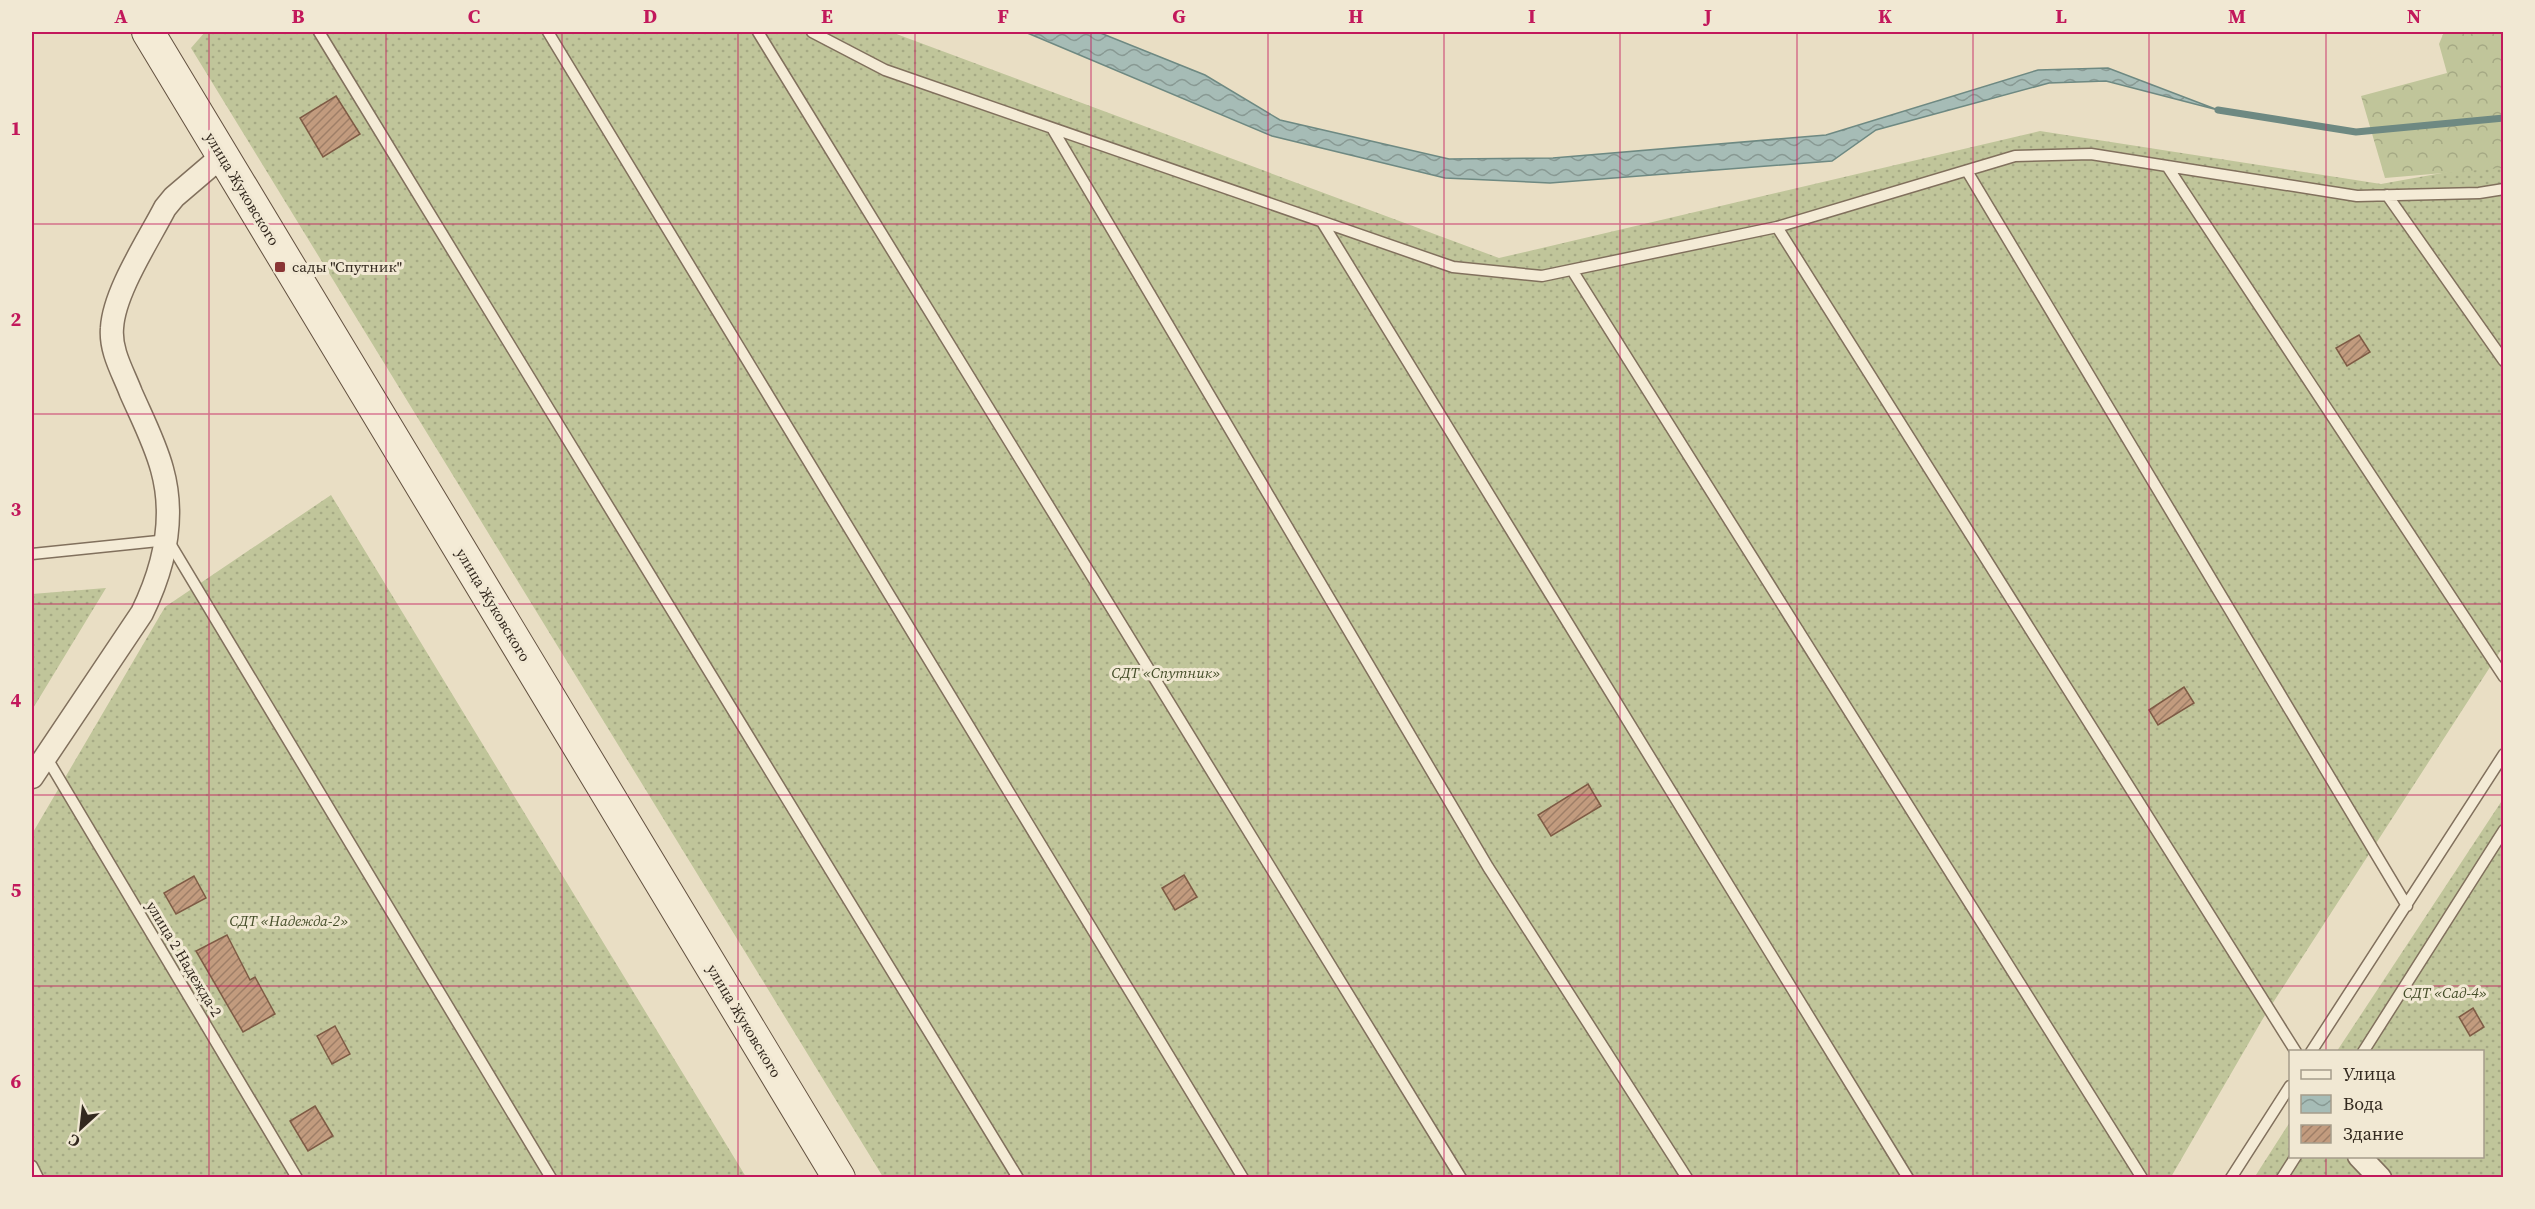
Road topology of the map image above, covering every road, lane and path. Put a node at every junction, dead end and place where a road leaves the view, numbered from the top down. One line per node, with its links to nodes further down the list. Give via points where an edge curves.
1 (147, 32): 7 (main road, улица Жуковского)
2 (319, 32): 35 (lane)
3 (548, 32): 36 (lane)
4 (758, 32): 37 (lane)
5 (812, 32): 6 (lane, via 885,70)
6 (1052, 128): 12 (lane); 38 (lane, via 1488,867)
7 (222, 156): 16 (street, via 165,208 113,316 113,350 162,467 168,496); 34 (main road, улица Жуковского)
8 (2167, 166): 9 (lane, via 2091,154 2015,156); 11 (lane, via 2357,196); 18 (lane)
9 (1967, 171): 13 (lane); 23 (lane)
10 (2504, 189): 11 (lane)
11 (2387, 195): 15 (lane)
12 (1322, 222): 14 (lane, via 1454,267 1542,276); 39 (lane)
13 (1777, 227): 14 (lane); 24 (lane)
14 (1572, 270): 40 (lane)
15 (2504, 361)
16 (168, 540): 17 (lane); 20 (street, via 142,614); 33 (lane)
17 (32, 554)
18 (2504, 677)
19 (2504, 754): 23 (lane)
20 (45, 755): 21 (street); 32 (lane, улица 2 Надежда-2)
21 (32, 777)
22 (2504, 830): 26 (lane)
23 (2407, 906): 25 (lane)
24 (2295, 1050)
25 (2312, 1050)
26 (2364, 1050)
27 (2289, 1088): 41 (lane)
28 (2295, 1158): 42 (lane)
29 (2361, 1158): 43 (street)
30 (32, 1166): 31 (lane)
31 (38, 1178)
32 (297, 1178)
33 (551, 1178)
34 (839, 1178)
35 (1018, 1178)
36 (1243, 1178)
37 (1461, 1178)
38 (1687, 1178)
39 (1908, 1178)
40 (2142, 1178)
41 (2231, 1178)
42 (2282, 1178)
43 (2380, 1178)

